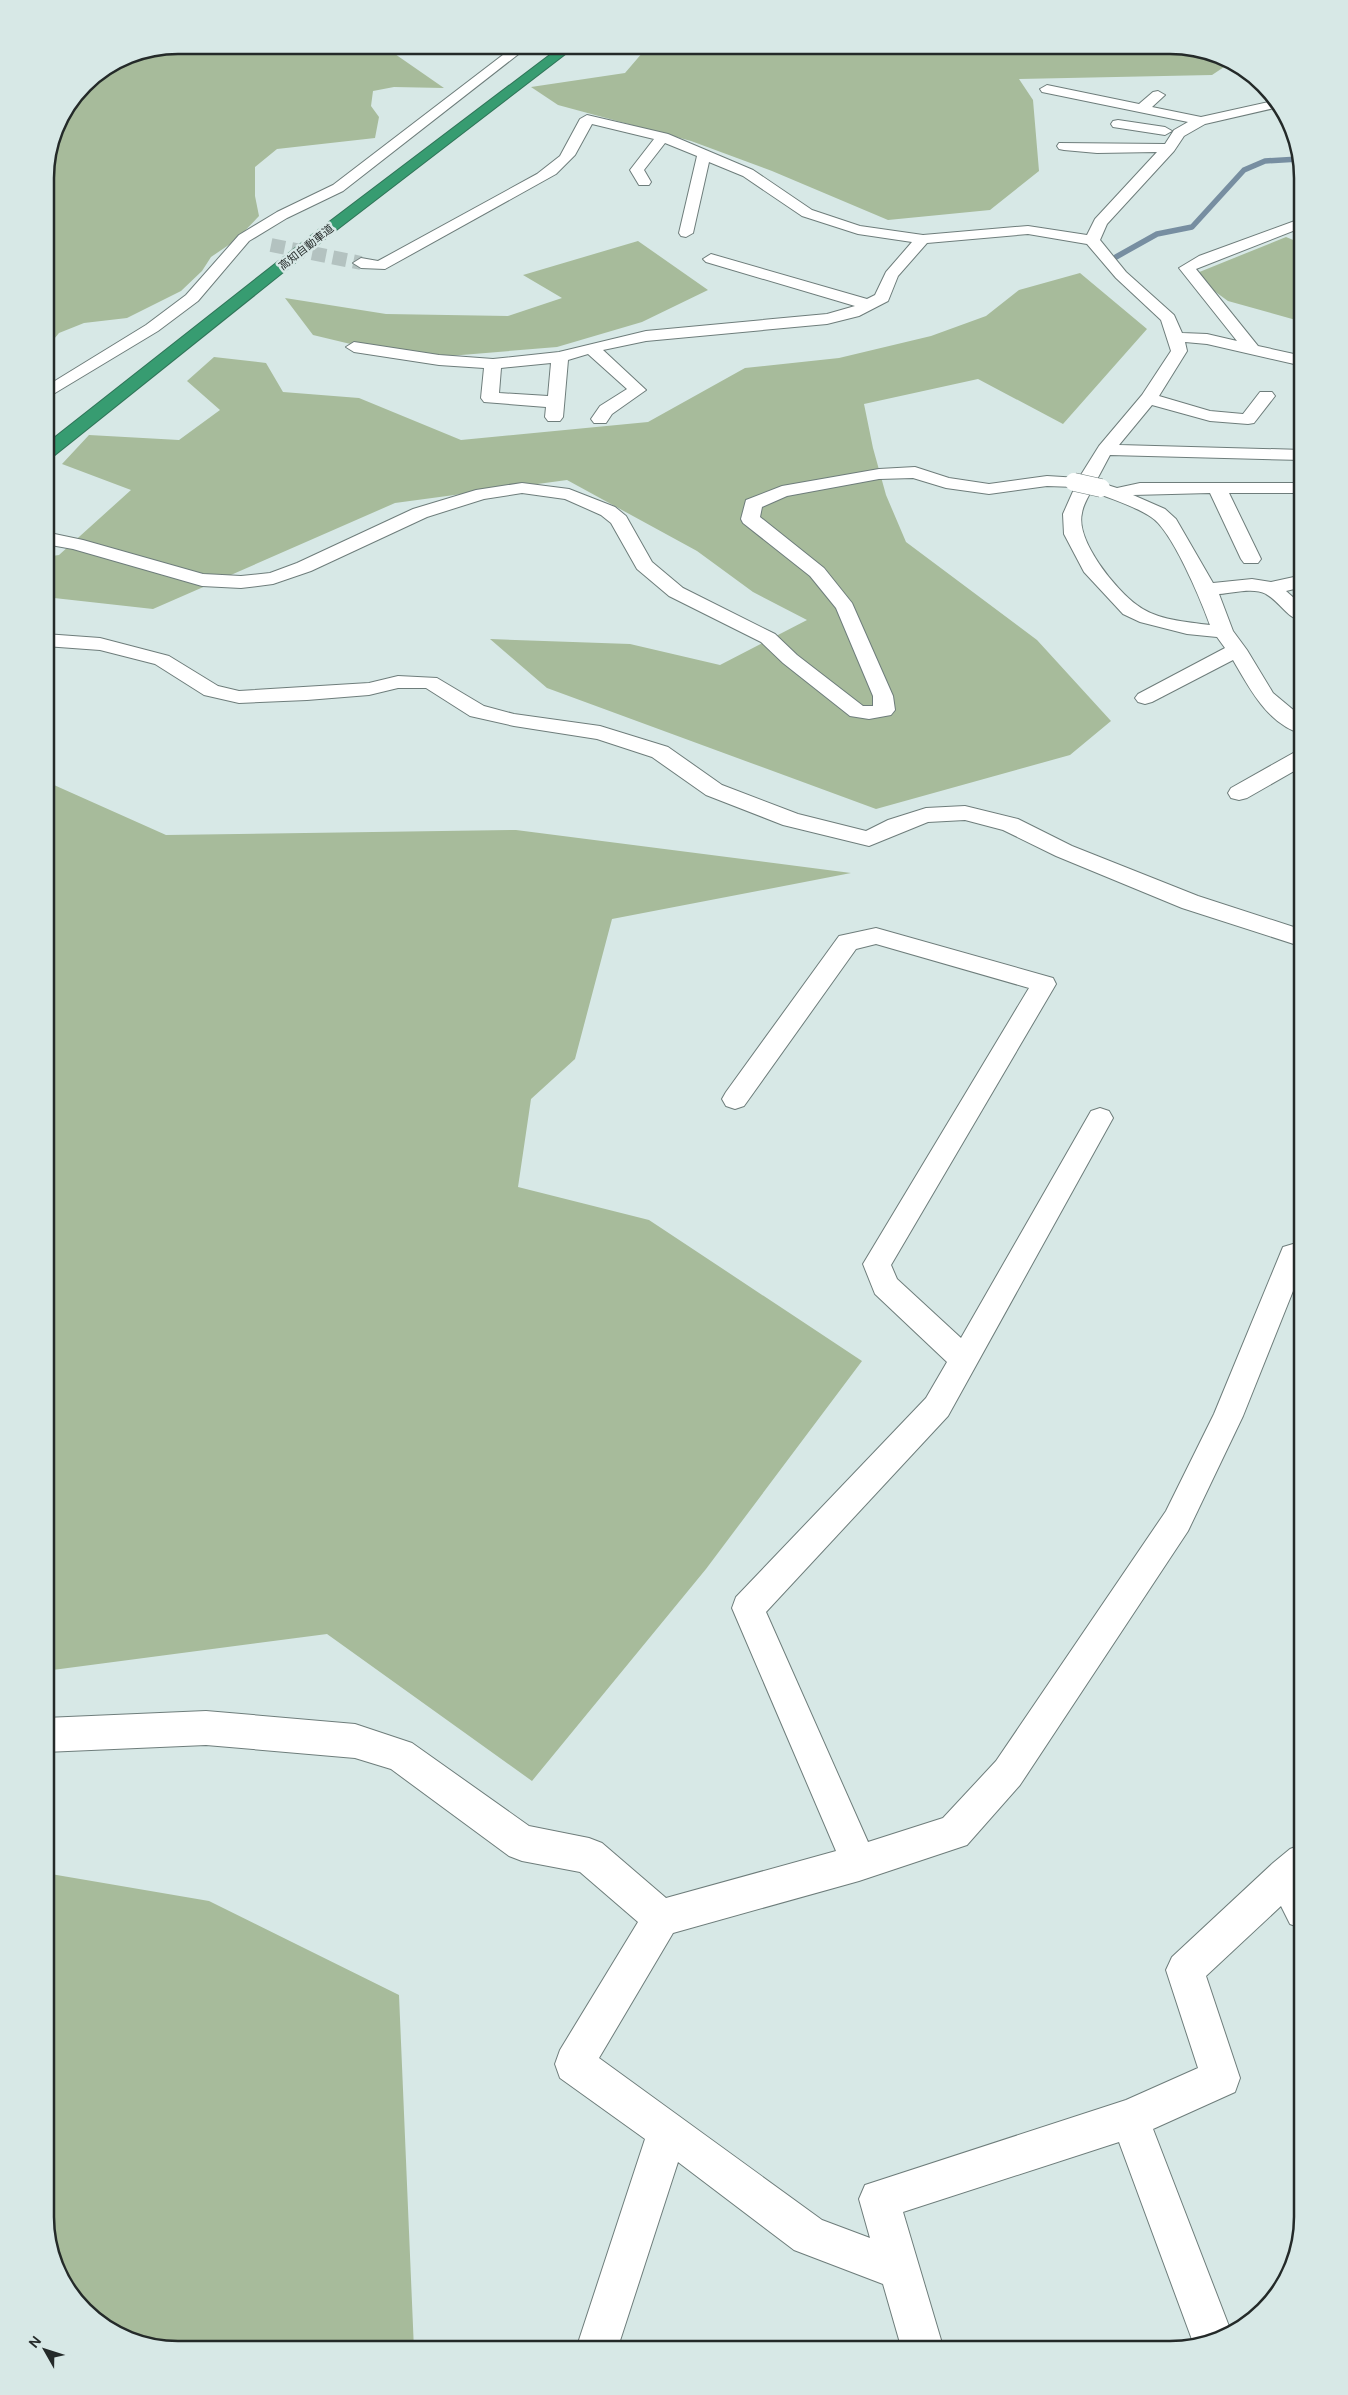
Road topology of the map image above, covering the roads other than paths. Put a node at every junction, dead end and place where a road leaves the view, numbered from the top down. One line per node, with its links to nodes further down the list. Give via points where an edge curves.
1 (512, 54): 18 (street, via 338,188)
2 (542, 54): 36 (highway, 高知自動車道, via 321,219)
3 (559, 54): 37 (highway, 高知自動車道, via 317,238)
4 (1047, 89): 7 (street)
5 (1158, 95): 7 (street)
6 (1270, 105): 8 (street)
7 (1142, 109): 8 (street)
8 (1202, 121): 10 (street)
9 (1118, 124): 10 (street)
10 (1179, 133): 13 (street)
11 (663, 138): 14 (street); 15 (street, via 637,170); 23 (street, via 587,119 574,150 561,165 380,266)
12 (1064, 146): 13 (street)
13 (1169, 148): 20 (street, via 1100,222)
14 (704, 154): 17 (street); 19 (street, via 748,173 807,213 858,230)
15 (644, 182)
16 (1294, 225): 28 (street, via 1187,268)
17 (686, 233)
18 (244, 238): 21 (street); 32 (street, via 192,298 152,328)
19 (923, 239): 20 (street, via 1028,230); 24 (street, via 891,276 882,298)
20 (1092, 240): 25 (street, via 1121,275 1168,318)
21 (262, 243)
22 (712, 259): 24 (street)
23 (361, 262)
24 (870, 305): 27 (street, via 827,319 646,336)
25 (1176, 337): 28 (street, via 1207,339); 34 (street, via 1179,351)
26 (354, 347): 31 (street, via 439,360)
27 (591, 348): 29 (street); 35 (street, via 638,390 606,410)
28 (1252, 349): 30 (street)
29 (560, 356): 31 (street); 31 (street, via 555,409 490,398)
30 (1294, 359)
31 (493, 364)
32 (54, 388)
33 (1266, 396): 34 (street, via 1248,419 1196,414)
34 (1149, 398): 38 (street)
35 (600, 419)
36 (54, 430)
37 (54, 447)
38 (1105, 450): 39 (street); 49 (street, via 1092,469 1072,514 1073,534 1091,568 1130,610 1147,618 1187,628)
39 (1294, 455)
40 (1217, 488): 41 (street); 42 (street); 44 (street)
41 (1294, 488)
42 (1108, 491): 43 (street, bridge, via 1074,482 1047,481 990,489 946,483 915,472 879,474 782,491 753,504 750,519 817,572 845,607 883,696 884,710 869,713 857,711 790,660 768,638 676,592 644,565 619,520 608,511 570,494 522,488 482,494 420,512 304,568 273,578 241,582 202,580); 47 (street, via 1158,513 1170,523)
43 (54, 540)
44 (1251, 558)
45 (1294, 582): 46 (street)
46 (1271, 588): 47 (street, via 1252,585); 48 (street)
47 (1207, 589): 49 (street)
48 (1294, 608)
49 (1222, 632): 51 (street)
50 (54, 641): 56 (street, via 100,644 162,660 212,691 239,697 369,689 398,682 430,682 477,711 600,733 660,752 714,790 791,820 869,838 926,814 965,814 1010,824 1064,851 1190,902)
51 (1237, 650): 52 (street); 53 (street, via 1265,697)
52 (1145, 698)
53 (1294, 721)
54 (1294, 762): 55 (street)
55 (1239, 793)
56 (1294, 936)
57 (735, 1099): 60 (street, via 848,942 876,936 1044,984 877,1264 885,1286)
58 (1100, 1118): 60 (street)
59 (1294, 1256): 62 (street, via 1228,1416 1177,1521 1008,1773 954,1832)
60 (965, 1360): 62 (street, via 937,1407 748,1608)
61 (54, 1735): 64 (street, via 206,1728 355,1740 400,1755 522,1843 590,1856)
62 (859, 1863): 64 (street)
63 (1294, 1870): 65 (street, via 1185,1970 1221,2078)
64 (661, 1918): 66 (street, via 574,2064)
65 (1130, 2119): 67 (street, via 879,2198); 68 (street)
66 (668, 2131): 67 (street, via 809,2235); 69 (street)
67 (900, 2270): 70 (street)
68 (1211, 2334)
69 (600, 2340)
70 (921, 2341)

